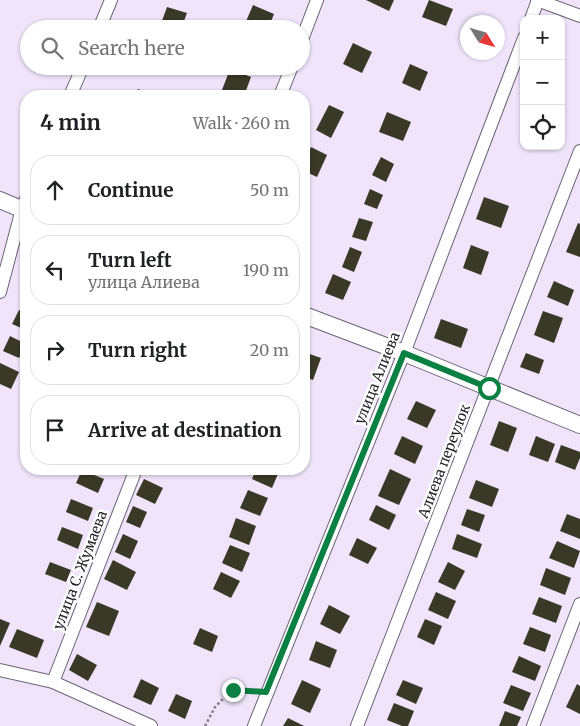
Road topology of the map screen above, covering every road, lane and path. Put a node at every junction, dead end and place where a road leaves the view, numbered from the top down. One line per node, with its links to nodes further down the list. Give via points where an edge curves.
1 (111, 0): 6 (street)
2 (318, 0): 7 (street)
3 (538, 0): 4 (street); 5 (street)
4 (532, 15)
5 (580, 16)
6 (103, 20)
7 (310, 20)
8 (520, 48): 19 (street, улица Алиева)
9 (79, 75): 11 (street)
10 (288, 75): 12 (street)
11 (73, 90)
12 (282, 90)
13 (580, 151): 20 (street, Алиева переулок)
14 (0, 200): 15 (street)
15 (20, 206)
16 (20, 224): 17 (street)
17 (0, 292)
18 (310, 317): 19 (street)
19 (404, 353): 20 (street); 26 (street, улица Алиева)
20 (489, 388): 21 (street); 30 (street, Алиева переулок)
21 (580, 426)
22 (134, 475): 25 (street, улица С. Жумаева)
23 (580, 604): 31 (street)
24 (0, 670): 25 (street)
25 (53, 682): 27 (street)
26 (266, 692): 28 (path, via 233,690 214,708); 29 (street, улица Алиева)
27 (151, 726)
28 (206, 726)
29 (254, 726)
30 (357, 726)
31 (533, 726)

